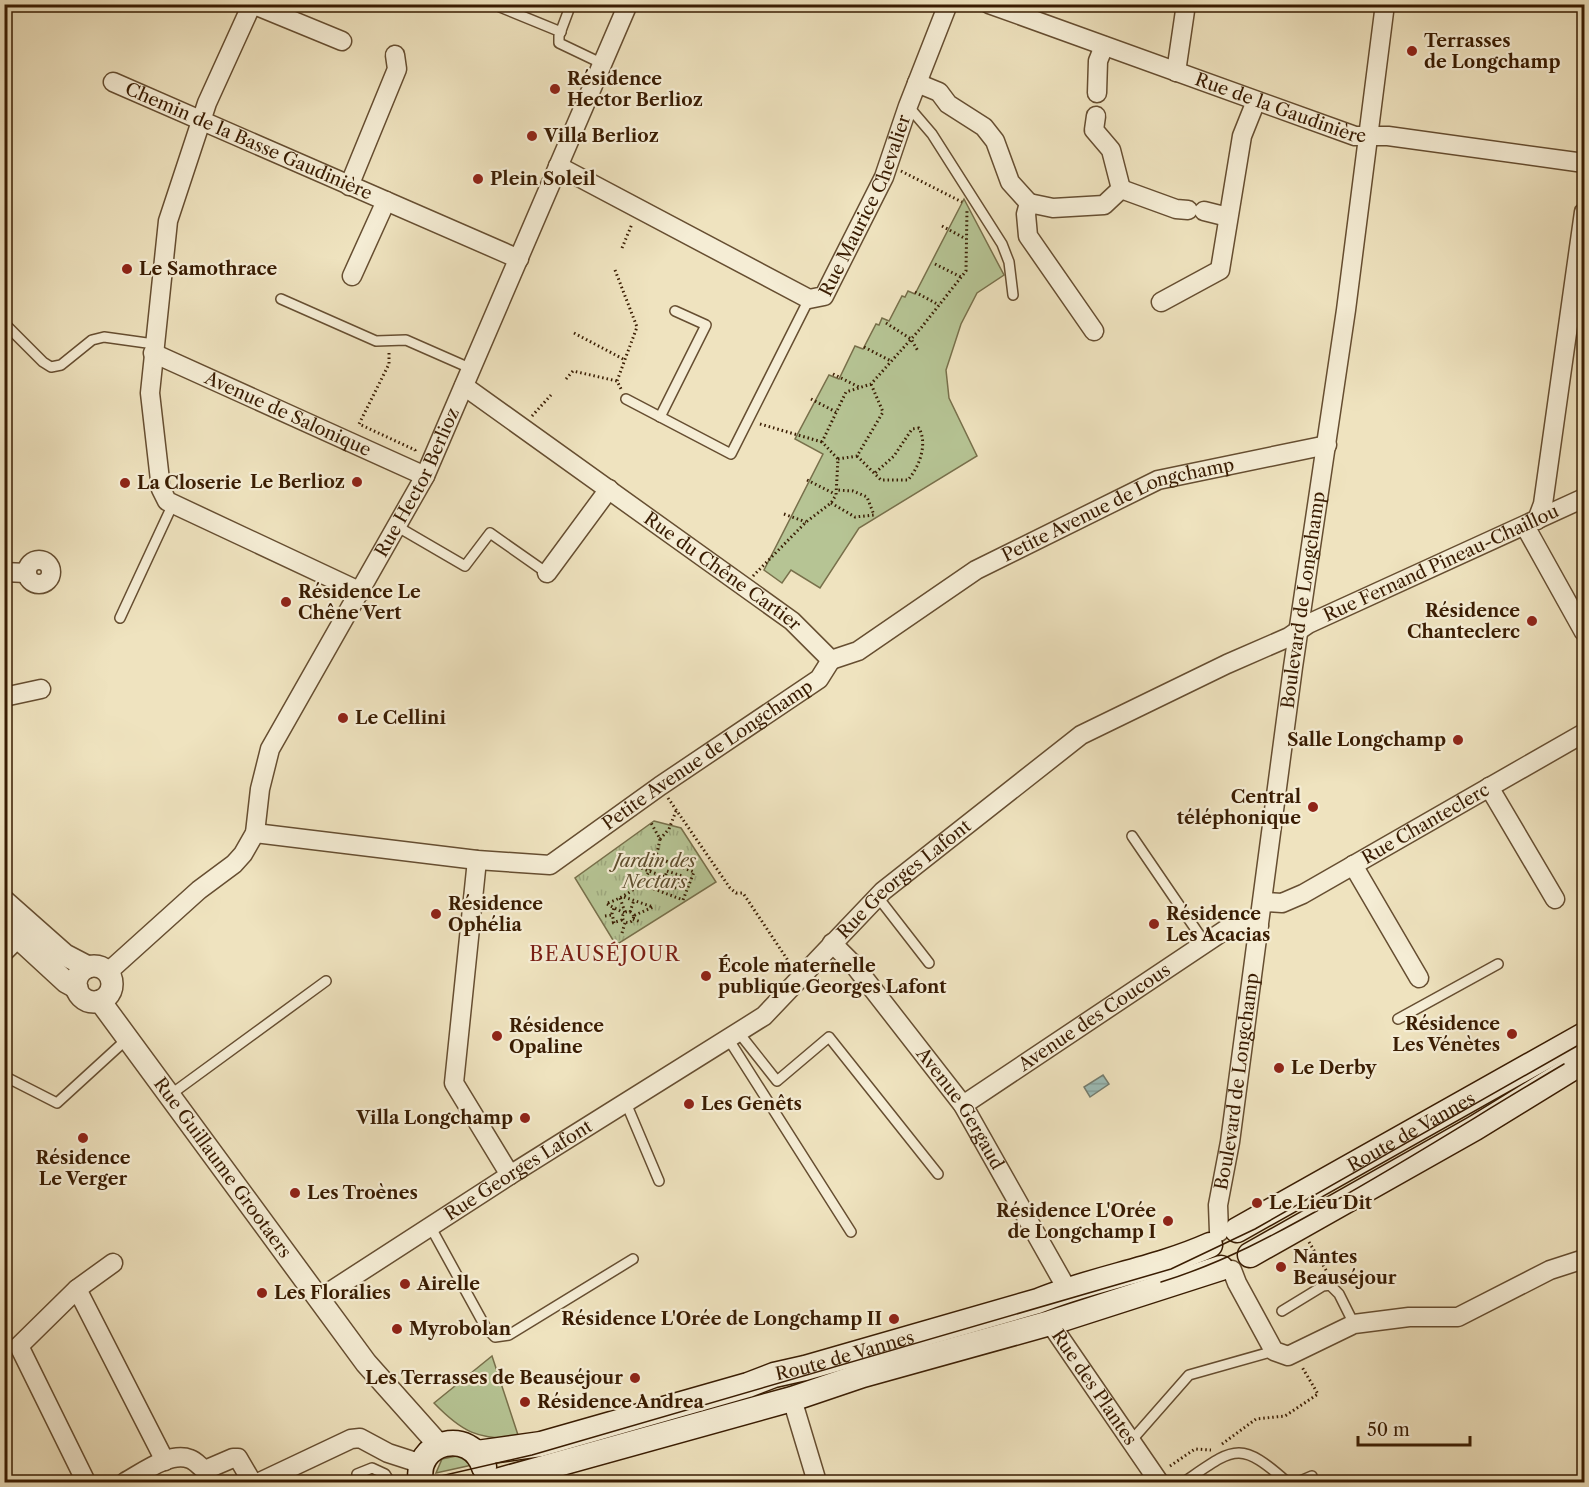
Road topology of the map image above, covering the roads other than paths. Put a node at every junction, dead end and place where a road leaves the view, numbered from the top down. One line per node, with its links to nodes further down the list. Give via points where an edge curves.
1 (252, 4): 10 (street); 21 (street)
2 (571, 4): 9 (lane)
3 (628, 4): 13 (street, Rue Hector Berlioz)
4 (948, 4): 16 (street, Rue Maurice Chevalier)
5 (1186, 4): 14 (street)
6 (1385, 4): 22 (street, Boulevard de Longchamp)
7 (498, 5): 9 (lane)
8 (997, 6): 11 (street, Rue de la Gaudinière)
9 (561, 32): 13 (lane, via 561,45)
10 (342, 41)
11 (1104, 46): 14 (street, Rue de la Gaudinière); 17 (street, via 1098,61)
12 (395, 55): 25 (street, via 397,69)
13 (603, 64): 24 (street, Rue Hector Berlioz)
14 (1176, 72): 18 (street, Rue de la Gaudinière)
15 (113, 82): 21 (street, Chemin de la Basse Gaudinière)
16 (917, 83): 19 (street, Rue Maurice Chevalier); 28 (street, via 939,92 948,104 984,128 998,147 1010,182)
17 (1097, 93)
18 (1256, 101): 22 (street, Rue de la Gaudinière, via 1341,132); 30 (street, via 1242,136)
19 (908, 106): 33 (lane, via 932,134 1002,244 1009,262); 35 (street, Rue Maurice Chevalier, via 889,164 824,296)
20 (1096, 116): 26 (street, via 1094,130 1111,150)
21 (201, 120): 25 (street, Chemin de la Basse Gaudinière); 40 (street, via 168,221)
22 (1367, 136): 23 (street, Rue de la Gaudinière); 45 (street, Boulevard de Longchamp)
23 (1584, 163)
24 (558, 166): 31 (street, Rue Hector Berlioz); 35 (street, Rue Maurice Chevalier)
25 (349, 186): 27 (street, Chemin de la Basse Gaudinière)
26 (1121, 189): 28 (street, via 1104,205 1053,208); 30 (street, via 1176,209)
27 (386, 201): 31 (street, Chemin de la Basse Gaudinière); 32 (street, Chemin de la Basse Gaudinière)
28 (1029, 203): 39 (street, via 1028,236)
29 (1584, 212): 50 (street, via 1543,504)
30 (1228, 217): 36 (street, via 1220,270)
31 (519, 259): 41 (street, Rue Hector Berlioz)
32 (352, 276)
33 (1013, 295)
34 (281, 299): 41 (lane, via 376,341 406,340)
35 (809, 299): 44 (lane, via 731,454)
36 (1161, 302)
37 (675, 311): 44 (lane, via 706,325)
38 (4, 323): 40 (lane, via 51,367 61,365 92,340 104,337)
39 (1094, 331)
40 (153, 348): 46 (street, Avenue de Salonique); 49 (street, via 153,426 161,489)
41 (472, 369): 42 (street, Rue Hector Berlioz)
42 (464, 386): 46 (street, Rue Hector Berlioz); 47 (street, Rue du Chêne Cartier)
43 (626, 399): 44 (lane)
44 (660, 417)
45 (1327, 445): 57 (street, Boulevard de Longchamp); 59 (street, Petite Avenue de Longchamp, via 1158,480 976,570 858,651)
46 (422, 468): 51 (street, Rue Hector Berlioz)
47 (609, 489): 54 (street); 59 (street, Rue du Chêne Cartier, via 792,621)
48 (1584, 498): 50 (street, Rue Fernand Pineau-Chaillou)
49 (172, 506): 55 (street); 56 (lane)
50 (1531, 523): 57 (street, Rue Fernand Pineau-Chaillou); 58 (street)
51 (398, 527): 54 (lane, via 465,566 490,533); 55 (street, Rue Hector Berlioz)
52 (4, 572): 53 (street)
53 (26, 573)
54 (547, 573)
55 (361, 592): 64 (street, Rue Hector Berlioz, via 270,749)
56 (120, 618)
57 (1298, 631): 68 (street, Rue Georges Lafont, via 1081,735); 71 (street, Boulevard de Longchamp)
58 (1584, 632)
59 (831, 660): 66 (street, Petite Avenue de Longchamp, via 819,679 664,791 550,865)
60 (41, 689): 61 (street)
61 (4, 697)
62 (1584, 733): 63 (street, Rue Chanteclerc)
63 (1489, 787): 67 (street, Rue Chanteclerc); 69 (street)
64 (255, 833): 66 (street, Petite Avenue de Longchamp); 78 (street, Rue Hector Berlioz, via 234,864)
65 (1132, 836): 75 (lane)
66 (477, 860): 93 (street, via 454,1083)
67 (1353, 865): 71 (street, Rue Chanteclerc, via 1290,900); 79 (street)
68 (877, 896): 74 (street, Rue Georges Lafont); 76 (lane)
69 (1555, 899)
70 (4, 901): 78 (street, via 65,955)
71 (1264, 902): 72 (street, Boulevard de Longchamp)
72 (1259, 926): 75 (street, Avenue des Coucous, via 1238,925); 97 (street, Boulevard de Longchamp, via 1218,1205)
73 (9, 938): 81 (street)
74 (832, 943): 85 (street, Rue Georges Lafont, via 776,1006); 91 (street, Avenue Gergaud, via 854,965)
75 (1205, 943): 91 (street, Avenue des Coucous)
76 (928, 963)
77 (1498, 964): 83 (lane)
78 (98, 970): 81 (street, via 77,979); 82 (street, via 112,980 108,996)
79 (1419, 978)
80 (326, 981): 89 (lane)
81 (77, 988): 82 (street, via 84,999)
82 (100, 1001): 86 (street, Rue Guillaume Grootaers)
83 (1398, 1020)
84 (1584, 1035): 97 (main road, Route de Vannes)
85 (734, 1036): 90 (street, Rue Georges Lafont); 92 (lane, via 777,1081 829,1036); 96 (lane)
86 (127, 1039): 88 (lane, via 57,1103); 89 (street, Rue Guillaume Grootaers)
87 (1584, 1061): 101 (main road, Route de Vannes, via 1475,1128)
88 (4, 1076)
89 (170, 1095): 104 (street, Rue Guillaume Grootaers)
90 (626, 1103): 93 (street, Rue Georges Lafont); 94 (lane)
91 (963, 1106): 103 (street, Avenue Gergaud)
92 (938, 1174)
93 (510, 1175): 95 (street, Rue Georges Lafont)
94 (659, 1181)
95 (430, 1226): 98 (lane, via 486,1328 495,1337 509,1335); 104 (street, Rue Georges Lafont)
96 (851, 1232)
97 (1222, 1236): 101 (main road, via 1211,1257); 101 (main road, via 1249,1241); 103 (main road, Route de Vannes, via 1142,1271)
98 (633, 1259)
99 (1584, 1259): 107 (street, via 1550,1270 1458,1317 1409,1317)
100 (113, 1263): 102 (street)
101 (1234, 1264): 106 (main road, Route de Vannes); 108 (street, via 1237,1283)
102 (77, 1289): 113 (street); 118 (street, via 19,1346)
103 (1067, 1289): 112 (main road, Route de Vannes, via 1038,1301 542,1444)
104 (320, 1298): 111 (street, Rue Guillaume Grootaers, via 366,1364)
105 (1282, 1311): 107 (lane, via 1330,1285)
106 (1050, 1323): 109 (main road, Route de Vannes); 110 (street, Rue des Plantes)
107 (1354, 1324): 108 (street, via 1295,1355 1283,1356)
108 (1274, 1351): 110 (lane, via 1189,1375)
109 (792, 1399): 117 (main road, Route de Vannes); 125 (street)
110 (1131, 1441): 126 (street, Rue des Plantes)
111 (439, 1445): 112 (main road, via 459,1443); 114 (main road, via 429,1451)
112 (477, 1453): 123 (main road, via 484,1466)
113 (165, 1461): 119 (street); 120 (street, via 186,1458 205,1470 236,1457)
114 (421, 1473): 121 (street, via 360,1438)
115 (357, 1474): 122 (lane, via 372,1468 385,1474)
116 (1312, 1476): 129 (lane)
117 (525, 1477): 124 (main road, Route de Vannes)
118 (86, 1482)
119 (125, 1482)
120 (252, 1482)
121 (260, 1482)
122 (390, 1482)
123 (484, 1482)
124 (493, 1482)
125 (817, 1482)
126 (1159, 1482)
127 (1184, 1482): 128 (lane, via 1235,1452 1257,1458)
128 (1287, 1482)
129 (1298, 1482)

